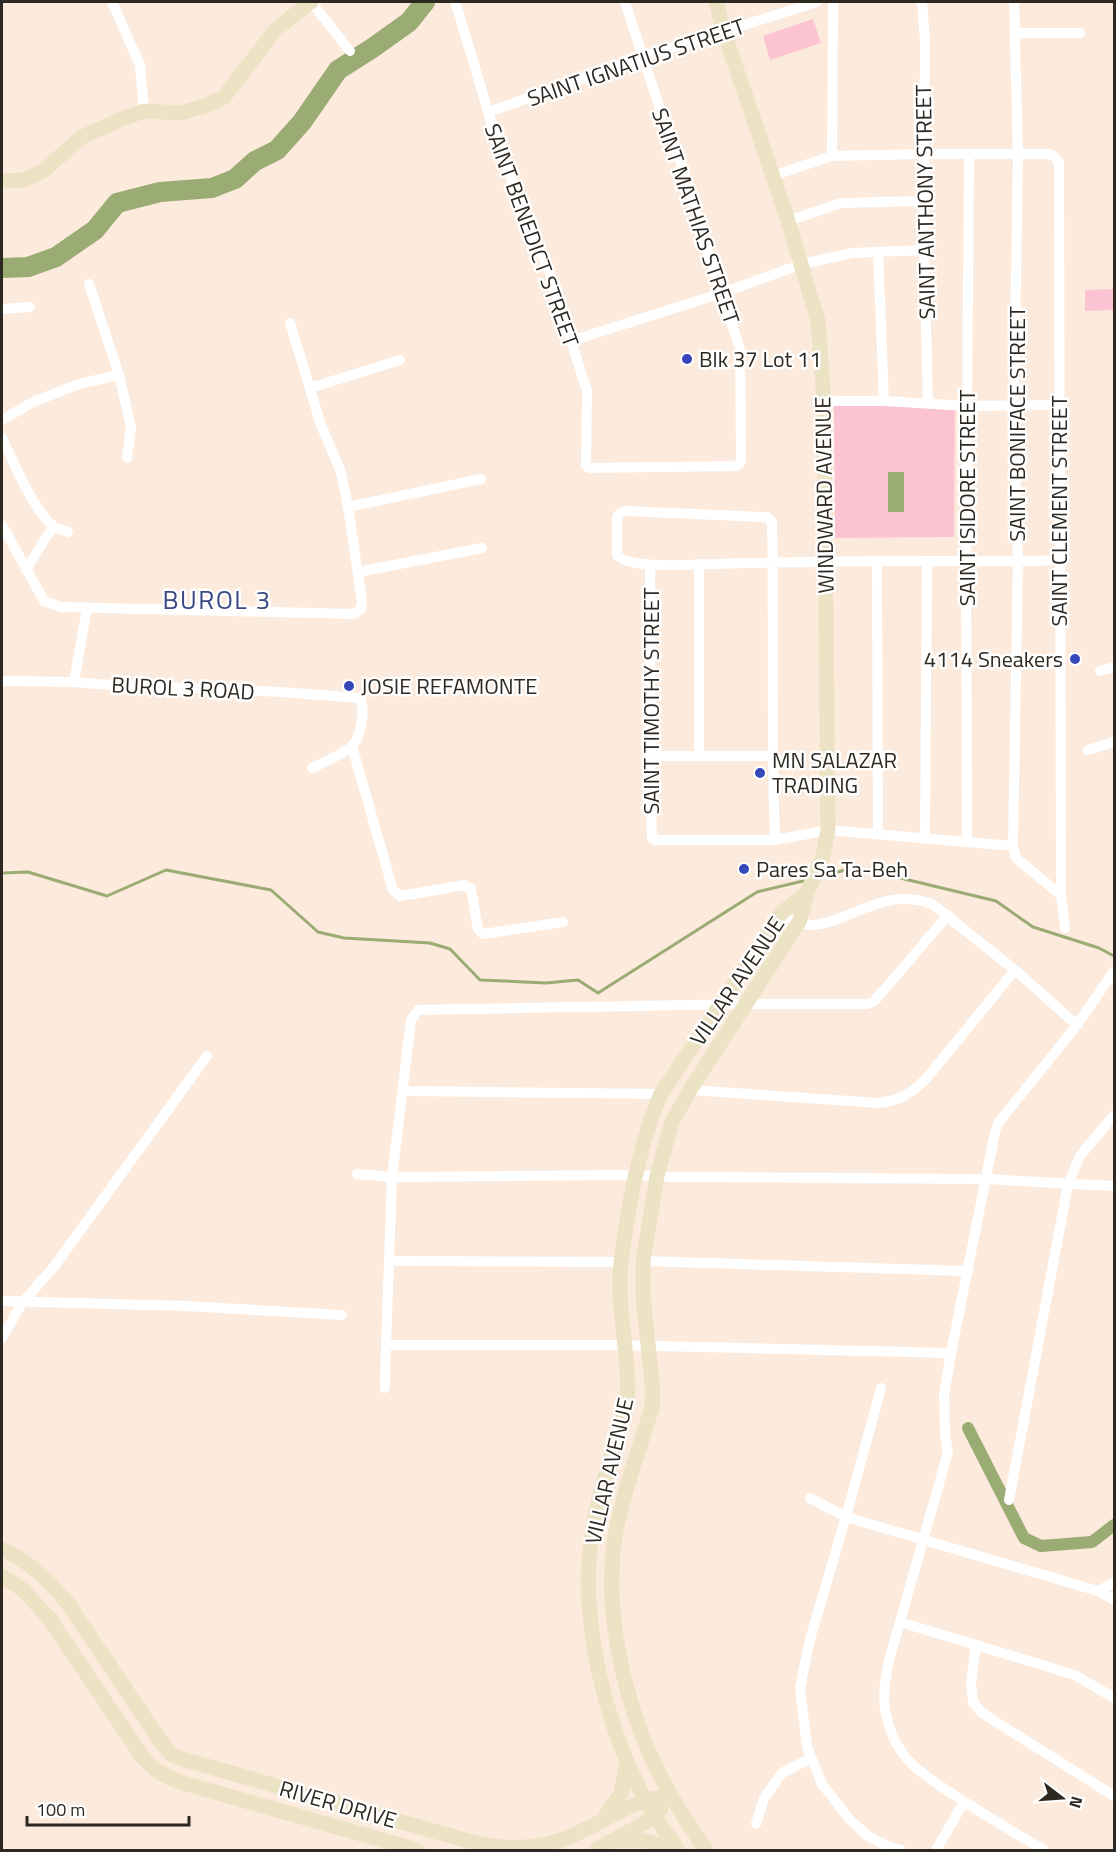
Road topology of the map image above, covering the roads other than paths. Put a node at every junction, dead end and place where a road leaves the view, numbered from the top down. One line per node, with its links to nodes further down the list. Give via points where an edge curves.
1 (112, 2): 16 (street, via 140,64)
2 (311, 2): 14 (street); 16 (main road, via 276,29 224,97 180,113)
3 (625, 2): 15 (street, SAINT MATHIAS STREET)
4 (716, 2): 11 (main road, WINDWARD AVENUE)
5 (817, 2): 10 (street, SAINT IGNATIUS STREET)
6 (833, 2): 21 (street)
7 (922, 2): 18 (street, SAINT ANTHONY STREET)
8 (1014, 2): 12 (street, SAINT BONIFACE STREET)
9 (456, 4): 17 (street, SAINT BENEDICT STREET)
10 (788, 6): 11 (street, SAINT IGNATIUS STREET)
11 (724, 32): 15 (street, SAINT IGNATIUS STREET); 22 (main road, WINDWARD AVENUE)
12 (1016, 33): 13 (street); 20 (street, SAINT BONIFACE STREET)
13 (1080, 33)
14 (350, 51)
15 (642, 57): 17 (street, SAINT IGNATIUS STREET); 30 (street, SAINT MATHIAS STREET, via 685,174)
16 (144, 111): 23 (main road, via 82,137 43,171 24,180)
17 (489, 112): 34 (street, SAINT BENEDICT STREET, via 532,236 547,265)
18 (924, 154): 19 (street); 21 (street); 24 (street, SAINT ANTHONY STREET)
19 (969, 154): 20 (street); 42 (street, SAINT ISIDORE STREET)
20 (1018, 154): 41 (street, SAINT CLEMENT STREET, via 1049,154 1059,162); 43 (street, SAINT BONIFACE STREET)
21 (832, 156): 22 (street)
22 (772, 176): 25 (main road, WINDWARD AVENUE)
23 (2, 181)
24 (924, 201): 25 (street, via 842,203); 26 (street, SAINT ANTHONY STREET)
25 (788, 221): 28 (main road, WINDWARD AVENUE)
26 (924, 250): 27 (street); 40 (street, SAINT ANTHONY STREET)
27 (878, 252): 28 (street, via 852,253); 39 (street)
28 (802, 264): 30 (street); 38 (main road, WINDWARD AVENUE, via 818,321)
29 (89, 284): 36 (street)
30 (722, 293): 34 (street); 47 (street, SAINT MATHIAS STREET, via 740,349 739,464)
31 (30, 307): 32 (street)
32 (2, 309)
33 (290, 324): 37 (street)
34 (571, 341): 47 (street, SAINT BENEDICT STREET, via 587,391)
35 (400, 360): 37 (street)
36 (119, 375): 44 (street, via 80,384 33,402); 46 (street, via 131,427)
37 (310, 388): 49 (street, via 338,464)
38 (824, 401): 39 (street); 57 (main road, WINDWARD AVENUE)
39 (884, 401): 40 (street)
40 (928, 403): 42 (street)
41 (1059, 405): 43 (street); 54 (street, SAINT CLEMENT STREET)
42 (967, 406): 43 (street); 59 (street, SAINT ISIDORE STREET)
43 (1014, 406): 56 (street, SAINT BONIFACE STREET)
44 (2, 420)
45 (2, 438): 51 (street, via 29,494)
46 (127, 458)
47 (589, 468)
48 (481, 479): 49 (street)
49 (348, 507): 64 (street)
50 (2, 525): 63 (street)
51 (53, 526): 52 (street); 63 (street)
52 (68, 532)
53 (483, 548): 64 (street)
54 (1060, 560): 56 (street); 84 (street, SAINT CLEMENT STREET)
55 (927, 561): 58 (street); 59 (street); 79 (street)
56 (1018, 561): 59 (street); 82 (street, SAINT BONIFACE STREET)
57 (825, 562): 58 (street); 60 (street); 77 (main road, WINDWARD AVENUE)
58 (877, 562): 78 (street)
59 (966, 562): 81 (street, SAINT ISIDORE STREET)
60 (773, 563): 61 (street); 62 (street, via 772,522 767,517 620,513 617,555 623,560); 75 (street)
61 (699, 564): 62 (street); 74 (street)
62 (650, 565): 73 (street, SAINT TIMOTHY STREET)
63 (26, 570): 65 (street, via 44,601 61,607)
64 (358, 572): 65 (street, via 361,609 354,614)
65 (87, 608): 69 (street)
66 (1114, 667): 67 (street)
67 (1100, 671)
68 (2, 681): 69 (street, BUROL 3 ROAD)
69 (74, 682): 71 (street, BUROL 3 ROAD, via 355,696 362,703 362,719)
70 (1114, 742): 72 (street)
71 (352, 746): 76 (street); 87 (street, via 395,893 400,896 468,886 478,929 483,934)
72 (1088, 750)
73 (650, 756): 74 (street); 80 (street, SAINT TIMOTHY STREET, via 652,838)
74 (699, 756): 75 (street)
75 (772, 756): 80 (street)
76 (312, 768)
77 (828, 834): 78 (street); 80 (street); 83 (main road, WINDWARD AVENUE)
78 (878, 834): 79 (street)
79 (925, 839): 81 (street)
80 (775, 840)
81 (967, 842): 82 (street)
82 (1013, 846): 84 (street, via 1016,858)
83 (807, 893): 85 (main road, VILLAR AVENUE); 88 (main road, VILLAR AVENUE)
84 (1061, 895): 89 (street, SAINT CLEMENT STREET)
85 (781, 913): 88 (street); 93 (main road, VILLAR AVENUE)
86 (948, 915): 88 (street, via 920,900 896,899 833,921 813,925); 90 (street); 92 (street, via 873,1002)
87 (563, 922)
88 (799, 922): 92 (main road, VILLAR AVENUE)
89 (1065, 928)
90 (1015, 970): 94 (street); 96 (street, via 926,1079 911,1094 894,1101)
91 (1114, 972): 94 (street)
92 (746, 1004): 93 (street); 96 (main road, VILLAR AVENUE)
93 (720, 1005): 97 (street, via 418,1010 411,1020); 98 (main road, VILLAR AVENUE)
94 (1077, 1025): 104 (street, via 999,1122)
95 (207, 1056): 112 (street, via 53,1268)
96 (690, 1090): 102 (main road, VILLAR AVENUE, via 672,1122)
97 (403, 1091): 98 (street); 103 (street)
98 (661, 1094): 101 (main road, VILLAR AVENUE)
99 (1114, 1115): 105 (street, via 1080,1156)
100 (357, 1174): 103 (street)
101 (635, 1174): 102 (street); 103 (street); 109 (main road, VILLAR AVENUE)
102 (657, 1176): 104 (street); 108 (main road, VILLAR AVENUE)
103 (392, 1177): 107 (street)
104 (985, 1179): 105 (street); 110 (street)
105 (1068, 1184): 106 (street); 122 (street)
106 (1114, 1185)
107 (390, 1261): 109 (street); 115 (street)
108 (643, 1261): 110 (street); 117 (main road, VILLAR AVENUE)
109 (620, 1262): 116 (main road, VILLAR AVENUE)
110 (968, 1271): 118 (street)
111 (2, 1301): 112 (street)
112 (22, 1303): 113 (street, via 186,1306); 114 (street)
113 (342, 1315)
114 (2, 1338)
115 (386, 1345): 116 (street); 119 (street)
116 (626, 1345): 117 (street); 134 (main road, VILLAR AVENUE, via 627,1403 596,1512 589,1570 599,1666 606,1701)
117 (648, 1346): 118 (street); 135 (main road, VILLAR AVENUE, via 652,1407 619,1517 613,1563 614,1605 628,1694 643,1738)
118 (951, 1353): 124 (street, via 943,1409 948,1452)
119 (385, 1388)
120 (881, 1388): 123 (street)
121 (810, 1498): 123 (street)
122 (1009, 1500)
123 (846, 1517): 124 (street); 133 (street, via 810,1639 800,1688)
124 (924, 1539): 128 (street); 130 (street)
125 (2, 1549): 140 (main road, RIVER DRIVE, via 32,1566 56,1588 159,1739 179,1758 491,1846 543,1845)
126 (2, 1576): 144 (main road, RIVER DRIVE, via 29,1596 49,1618 141,1755 164,1776)
127 (1114, 1583): 128 (street)
128 (1098, 1591): 129 (street)
129 (1114, 1600)
130 (900, 1622): 131 (street); 138 (street, via 885,1684 884,1705 890,1728 909,1761)
131 (976, 1645): 132 (street, via 1075,1675); 136 (street, via 971,1684 973,1702 982,1713)
132 (1114, 1698)
133 (811, 1758): 141 (street, via 782,1773 764,1798); 147 (street, via 822,1784 850,1820 868,1836)
134 (627, 1761): 137 (main road, VILLAR AVENUE); 140 (main road, via 621,1794)
135 (671, 1796): 137 (main road, RIVER DRIVE); 139 (main road); 146 (main road, VILLAR AVENUE)
136 (1114, 1796)
137 (645, 1800): 139 (main road, VILLAR AVENUE); 140 (main road, RIVER DRIVE)
138 (964, 1802): 148 (street); 149 (street)
139 (656, 1817): 142 (main road); 143 (main road, VILLAR AVENUE)
140 (602, 1821)
141 (756, 1824)
142 (611, 1842): 143 (main road, via 645,1840); 145 (main road)
143 (678, 1850)
144 (417, 1851)
145 (596, 1851)
146 (706, 1851)
147 (901, 1851)
148 (936, 1851)
149 (1044, 1851)

